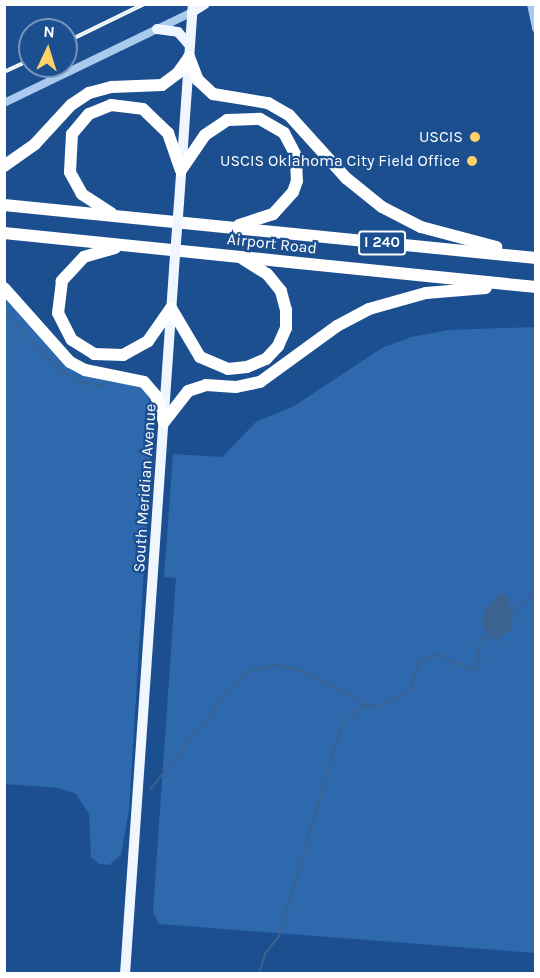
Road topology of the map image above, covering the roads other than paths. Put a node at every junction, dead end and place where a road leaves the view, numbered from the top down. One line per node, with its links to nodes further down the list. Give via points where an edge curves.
1 (205, 4): 3 (main road)
2 (531, 4): 4 (street)
3 (192, 8): 5 (street); 6 (main road, South Meridian Avenue)
4 (536, 28)
5 (157, 29): 6 (main road, via 179,33); 7 (street)
6 (190, 52): 8 (highway, via 178,73 162,85 112,87 89,93 71,105 36,144); 9 (main road, South Meridian Avenue); 15 (highway, via 205,89 221,97 258,100 280,108 354,185 400,218 445,235)
7 (4, 103)
8 (4, 166)
9 (181, 170): 11 (highway, via 168,133 143,109 111,105 89,114 72,134 70,172 82,194); 12 (highway, via 204,135 227,120 260,119 284,133 297,156 298,169 288,200 264,219); 19 (main road, South Meridian Avenue, bridge)
10 (4, 205): 11 (highway, Airport Road / I 240)
11 (117, 216): 12 (highway, Airport Road / I 240)
12 (229, 228): 15 (highway, Airport Road / I 240)
13 (4, 233): 14 (highway, Airport Road / I 240)
14 (128, 246): 16 (highway, Airport Road / I 240); 19 (highway, via 92,254 68,271 57,303 65,333 94,354 123,355 148,341)
15 (536, 256)
16 (240, 257): 17 (highway, Airport Road / I 240); 19 (highway, via 267,274 284,300 286,328 278,346 266,359 238,369 209,363 192,348)
17 (531, 287): 20 (highway, via 447,290 387,302 337,326 260,382 188,391)
18 (4, 288): 20 (highway, via 70,362 85,370 144,382 156,396)
19 (171, 308): 20 (main road, South Meridian Avenue)
20 (164, 422): 21 (main road, South Meridian Avenue)
21 (125, 974)

